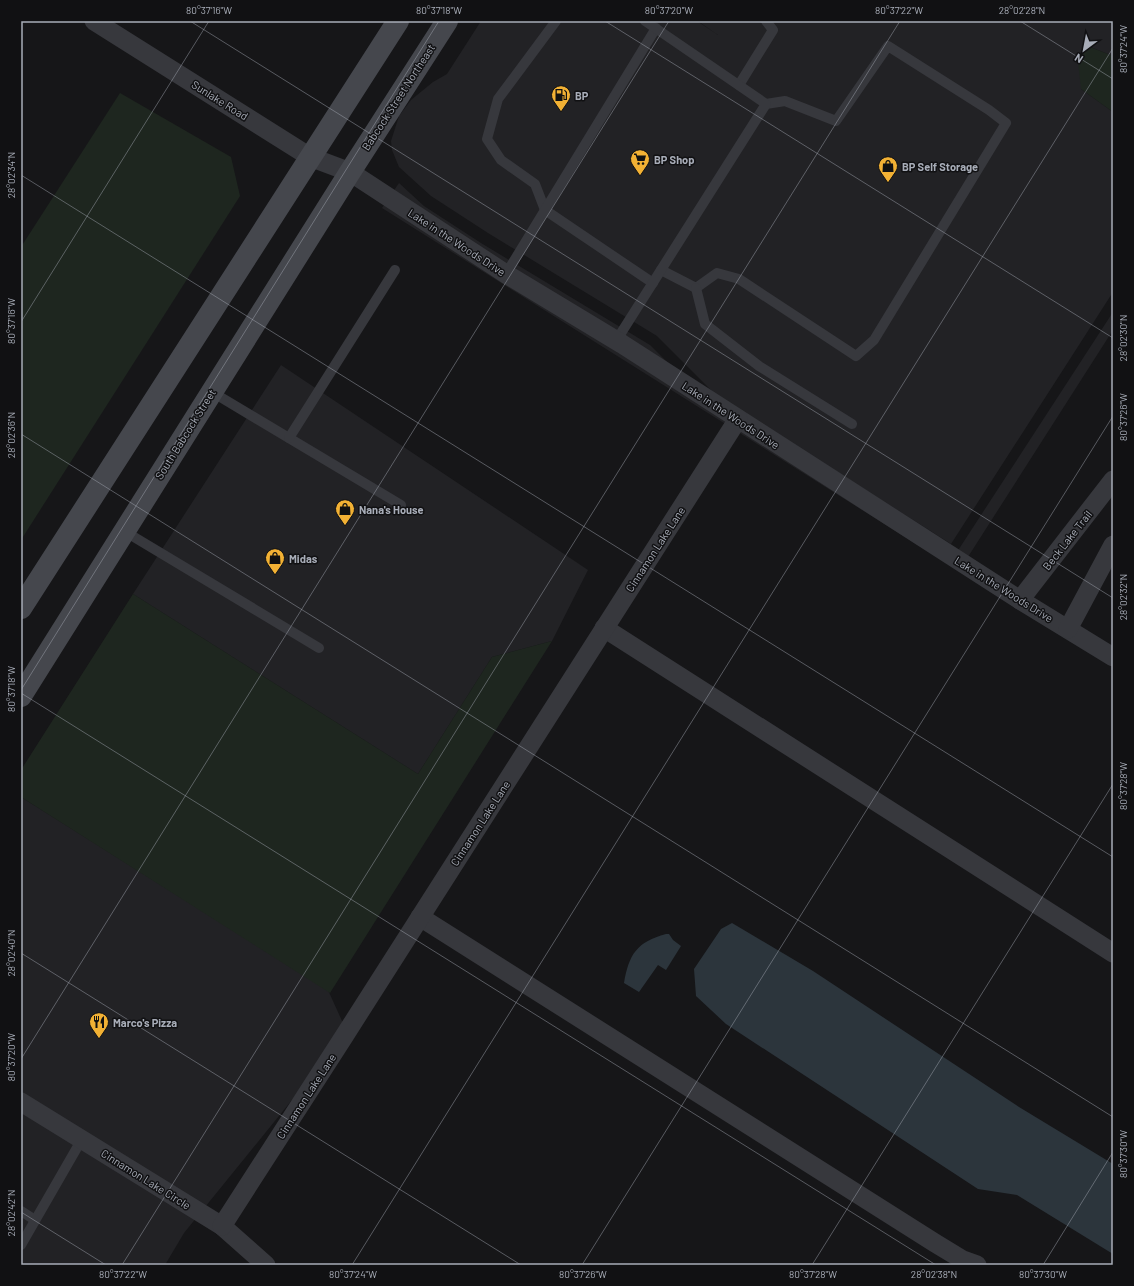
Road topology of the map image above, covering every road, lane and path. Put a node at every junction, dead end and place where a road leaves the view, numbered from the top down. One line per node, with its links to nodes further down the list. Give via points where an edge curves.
1 (94, 21): 10 (street, Sunlake Road)
2 (398, 21): 10 (main road)
3 (447, 21): 11 (main road, Babcock Street Northeast)
4 (556, 21): 12 (lane, via 498,99 487,139 501,160 535,184)
5 (645, 21): 7 (lane)
6 (766, 21): 8 (lane, via 772,30)
7 (656, 28): 8 (lane); 12 (lane)
8 (739, 85): 9 (lane)
9 (766, 104): 14 (lane); 17 (lane, via 785,101 836,120 888,46 1006,123 874,340 856,356 739,279 717,273)
10 (310, 157): 11 (street, Sunlake Road); 28 (main road)
11 (350, 172): 15 (street, Lake in the Woods Drive); 19 (main road, South Babcock Street)
12 (545, 210): 15 (lane); 16 (lane)
13 (395, 270): 22 (lane)
14 (661, 270): 16 (lane); 17 (lane)
15 (506, 274): 18 (street, Lake in the Woods Drive)
16 (653, 283): 18 (lane)
17 (696, 288): 21 (lane, via 705,324 759,366)
18 (616, 341): 20 (street, Lake in the Woods Drive)
19 (212, 392): 22 (lane); 25 (main road, South Babcock Street)
20 (738, 419): 27 (street, Lake in the Woods Drive); 29 (street, Cinnamon Lake Lane)
21 (852, 424)
22 (289, 438): 24 (lane)
23 (1113, 480): 27 (street, Beck Lake Trail)
24 (401, 505)
25 (124, 531): 31 (lane); 33 (main road, South Babcock Street)
26 (1113, 545): 30 (street)
27 (1020, 600): 30 (street, Lake in the Woods Drive)
28 (21, 608)
29 (604, 628): 34 (street, Cinnamon Lake Lane); 35 (street)
30 (1068, 629): 32 (street, Lake in the Woods Drive)
31 (319, 648)
32 (1113, 657)
33 (21, 696)
34 (420, 916): 40 (street, Cinnamon Lake Lane); 43 (street, via 935,1243 963,1260)
35 (1113, 953)
36 (21, 1102): 37 (street, Cinnamon Lake Circle)
37 (82, 1139): 39 (lane); 40 (street, Cinnamon Lake Circle)
38 (21, 1211): 39 (lane)
39 (35, 1220): 41 (lane)
40 (222, 1226): 42 (street, Cinnamon Lake Circle)
41 (21, 1245)
42 (266, 1265)
43 (977, 1265)

